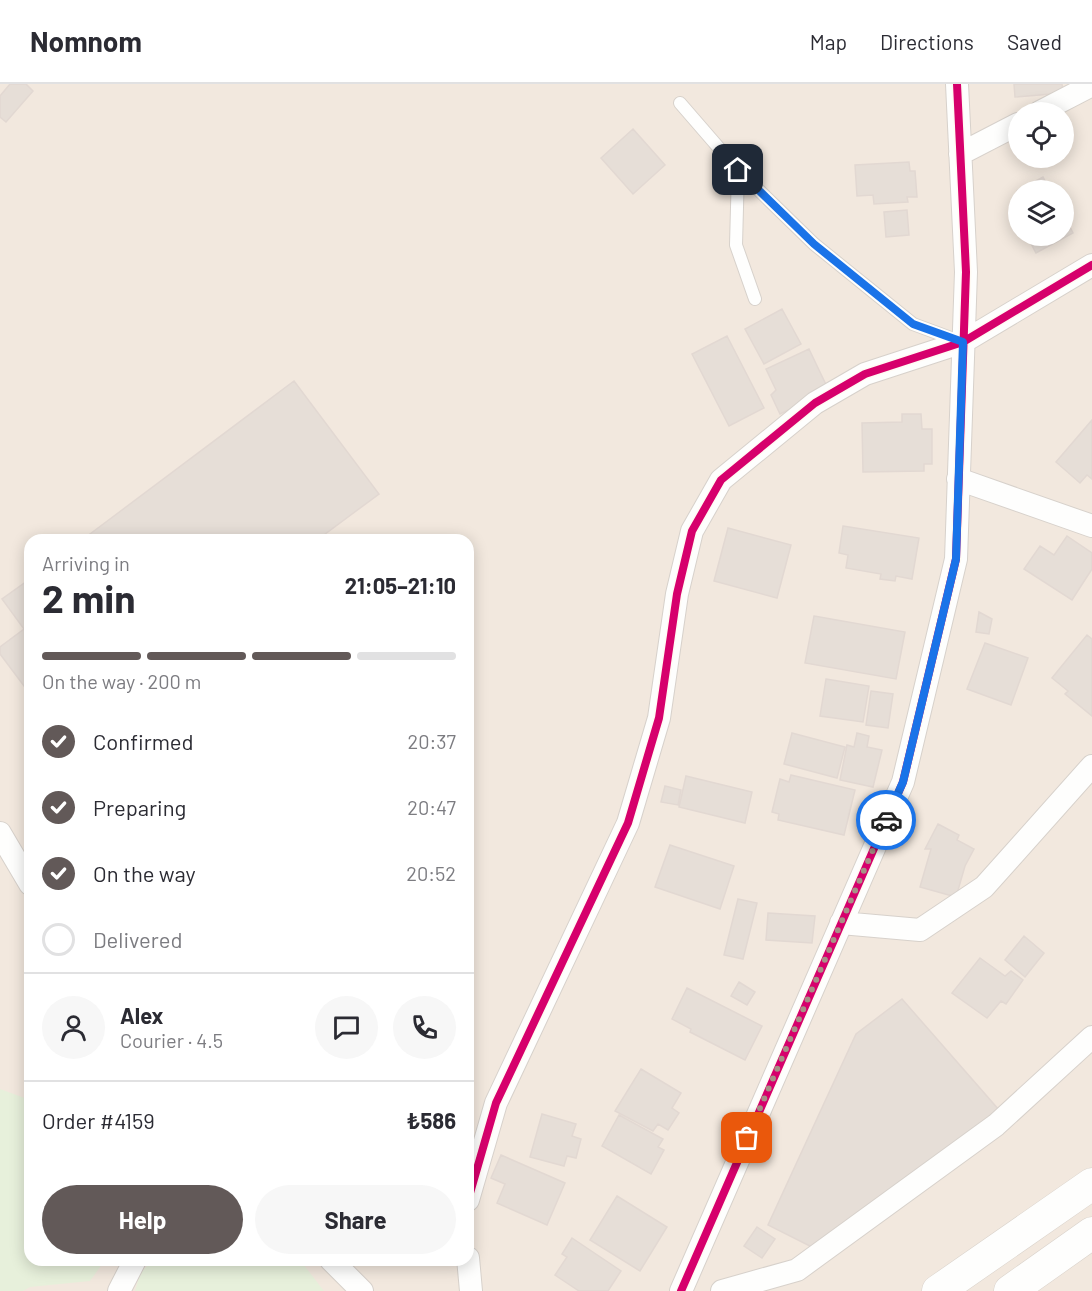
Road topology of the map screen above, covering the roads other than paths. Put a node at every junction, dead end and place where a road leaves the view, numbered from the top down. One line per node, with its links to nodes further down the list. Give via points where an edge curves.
1 (957, 84): 6 (street)
2 (1092, 85): 3 (street)
3 (1059, 102)
4 (680, 103): 7 (lane)
5 (1008, 129): 6 (street)
6 (960, 154): 10 (street, via 966,272)
7 (738, 170): 9 (lane, via 736,245); 10 (lane, via 814,244 913,324)
8 (1092, 265): 10 (street)
9 (755, 299)
10 (963, 342): 11 (street); 18 (street, via 866,374 815,403 722,480 710,500 692,531 677,594 659,718 628,823 496,1103)
11 (958, 479): 12 (street); 16 (street, via 956,559 903,782)
12 (1092, 526)
13 (1092, 766): 16 (street, via 984,887 920,930)
14 (0, 833): 15 (street)
15 (24, 874)
16 (841, 922): 27 (street)
17 (1092, 1037): 28 (street, via 996,1125 797,1269)
18 (474, 1179)
19 (1092, 1184): 29 (main road)
20 (1092, 1233): 30 (main road)
21 (132, 1266): 24 (street)
22 (337, 1266): 25 (street)
23 (469, 1266): 26 (street)
24 (119, 1291)
25 (362, 1291)
26 (471, 1291)
27 (681, 1291)
28 (722, 1291)
29 (938, 1291)
30 (1010, 1291)

